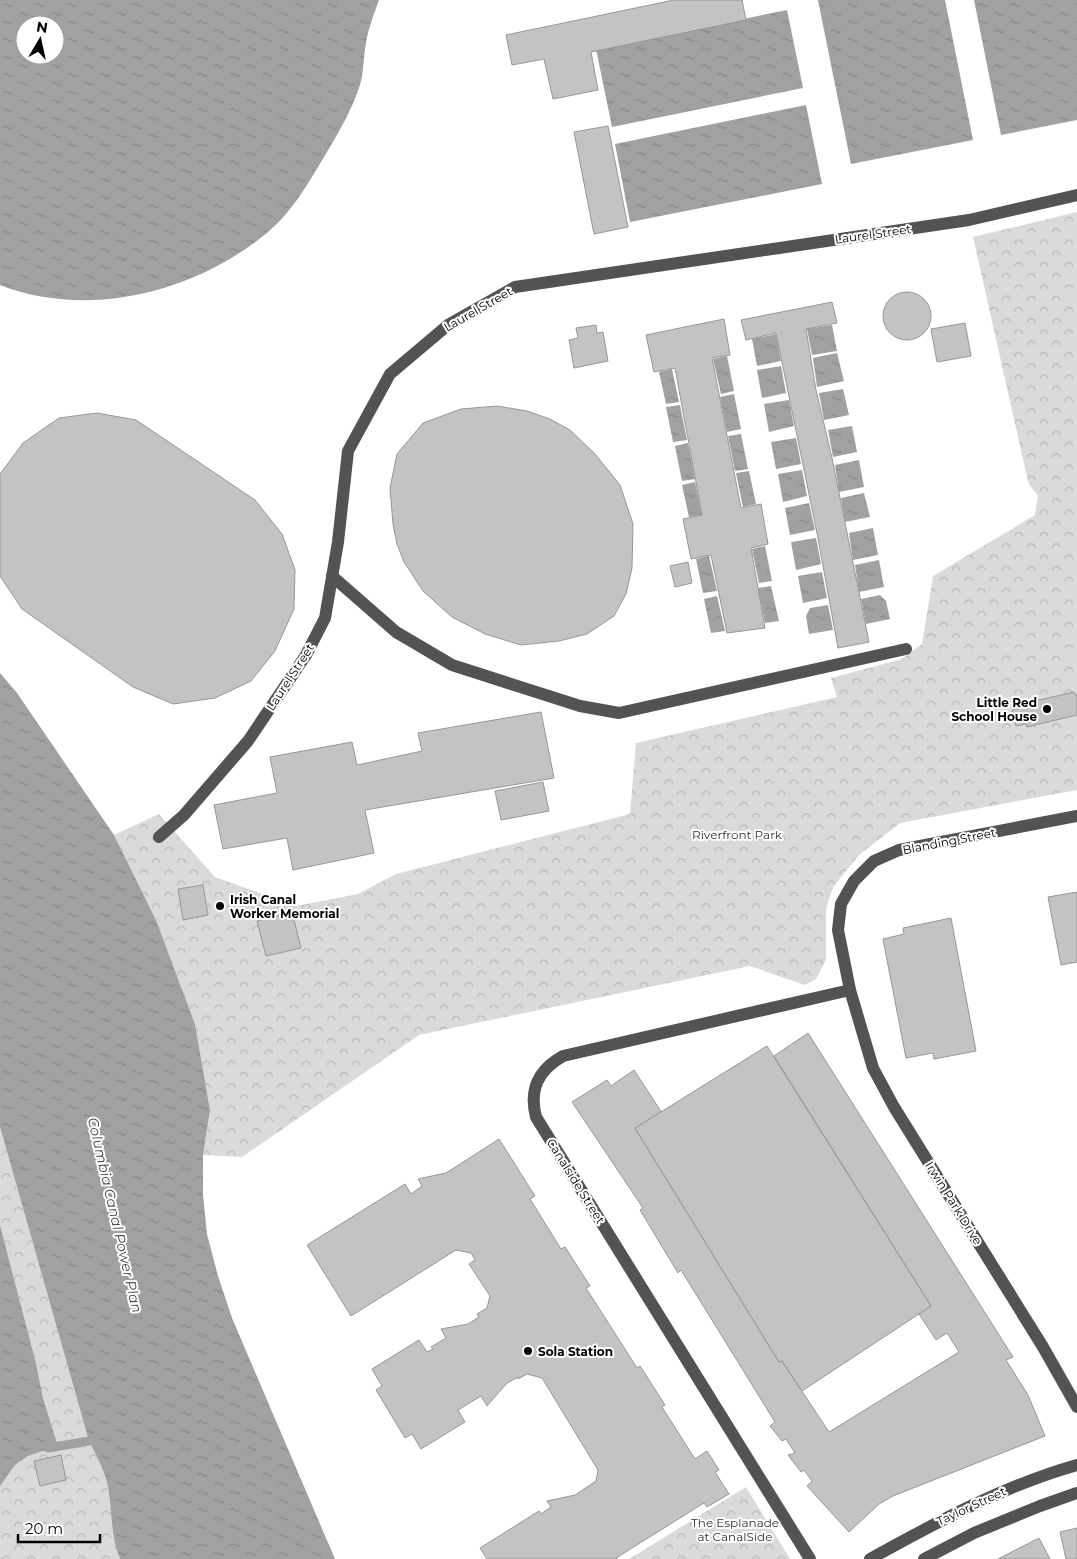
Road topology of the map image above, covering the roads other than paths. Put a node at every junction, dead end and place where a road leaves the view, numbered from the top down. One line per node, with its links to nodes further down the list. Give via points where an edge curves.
1 (1077, 195): 2 (street, Laurel Street, via 969,220 515,287 448,325 390,374 348,451)
2 (332, 576): 3 (street, via 396,632 452,665 580,706 619,713); 5 (street, Laurel Street, via 324,618 306,655 248,741 184,815)
3 (906, 649)
4 (1077, 816): 6 (street, Blanding Street, via 899,850 874,861 854,881 842,904 838,930)
5 (159, 837)
6 (850, 990): 7 (street, Irwin Park Drive, via 873,1068 894,1107 1043,1347); 10 (street, Canalside Street, via 563,1056 540,1075 533,1104 536,1117)
7 (1077, 1408)
8 (1077, 1465): 11 (street, Taylor Street, via 970,1505)
9 (1077, 1493): 12 (street, Taylor Street, via 974,1533)
10 (810, 1559)
11 (870, 1559)
12 (924, 1559)

